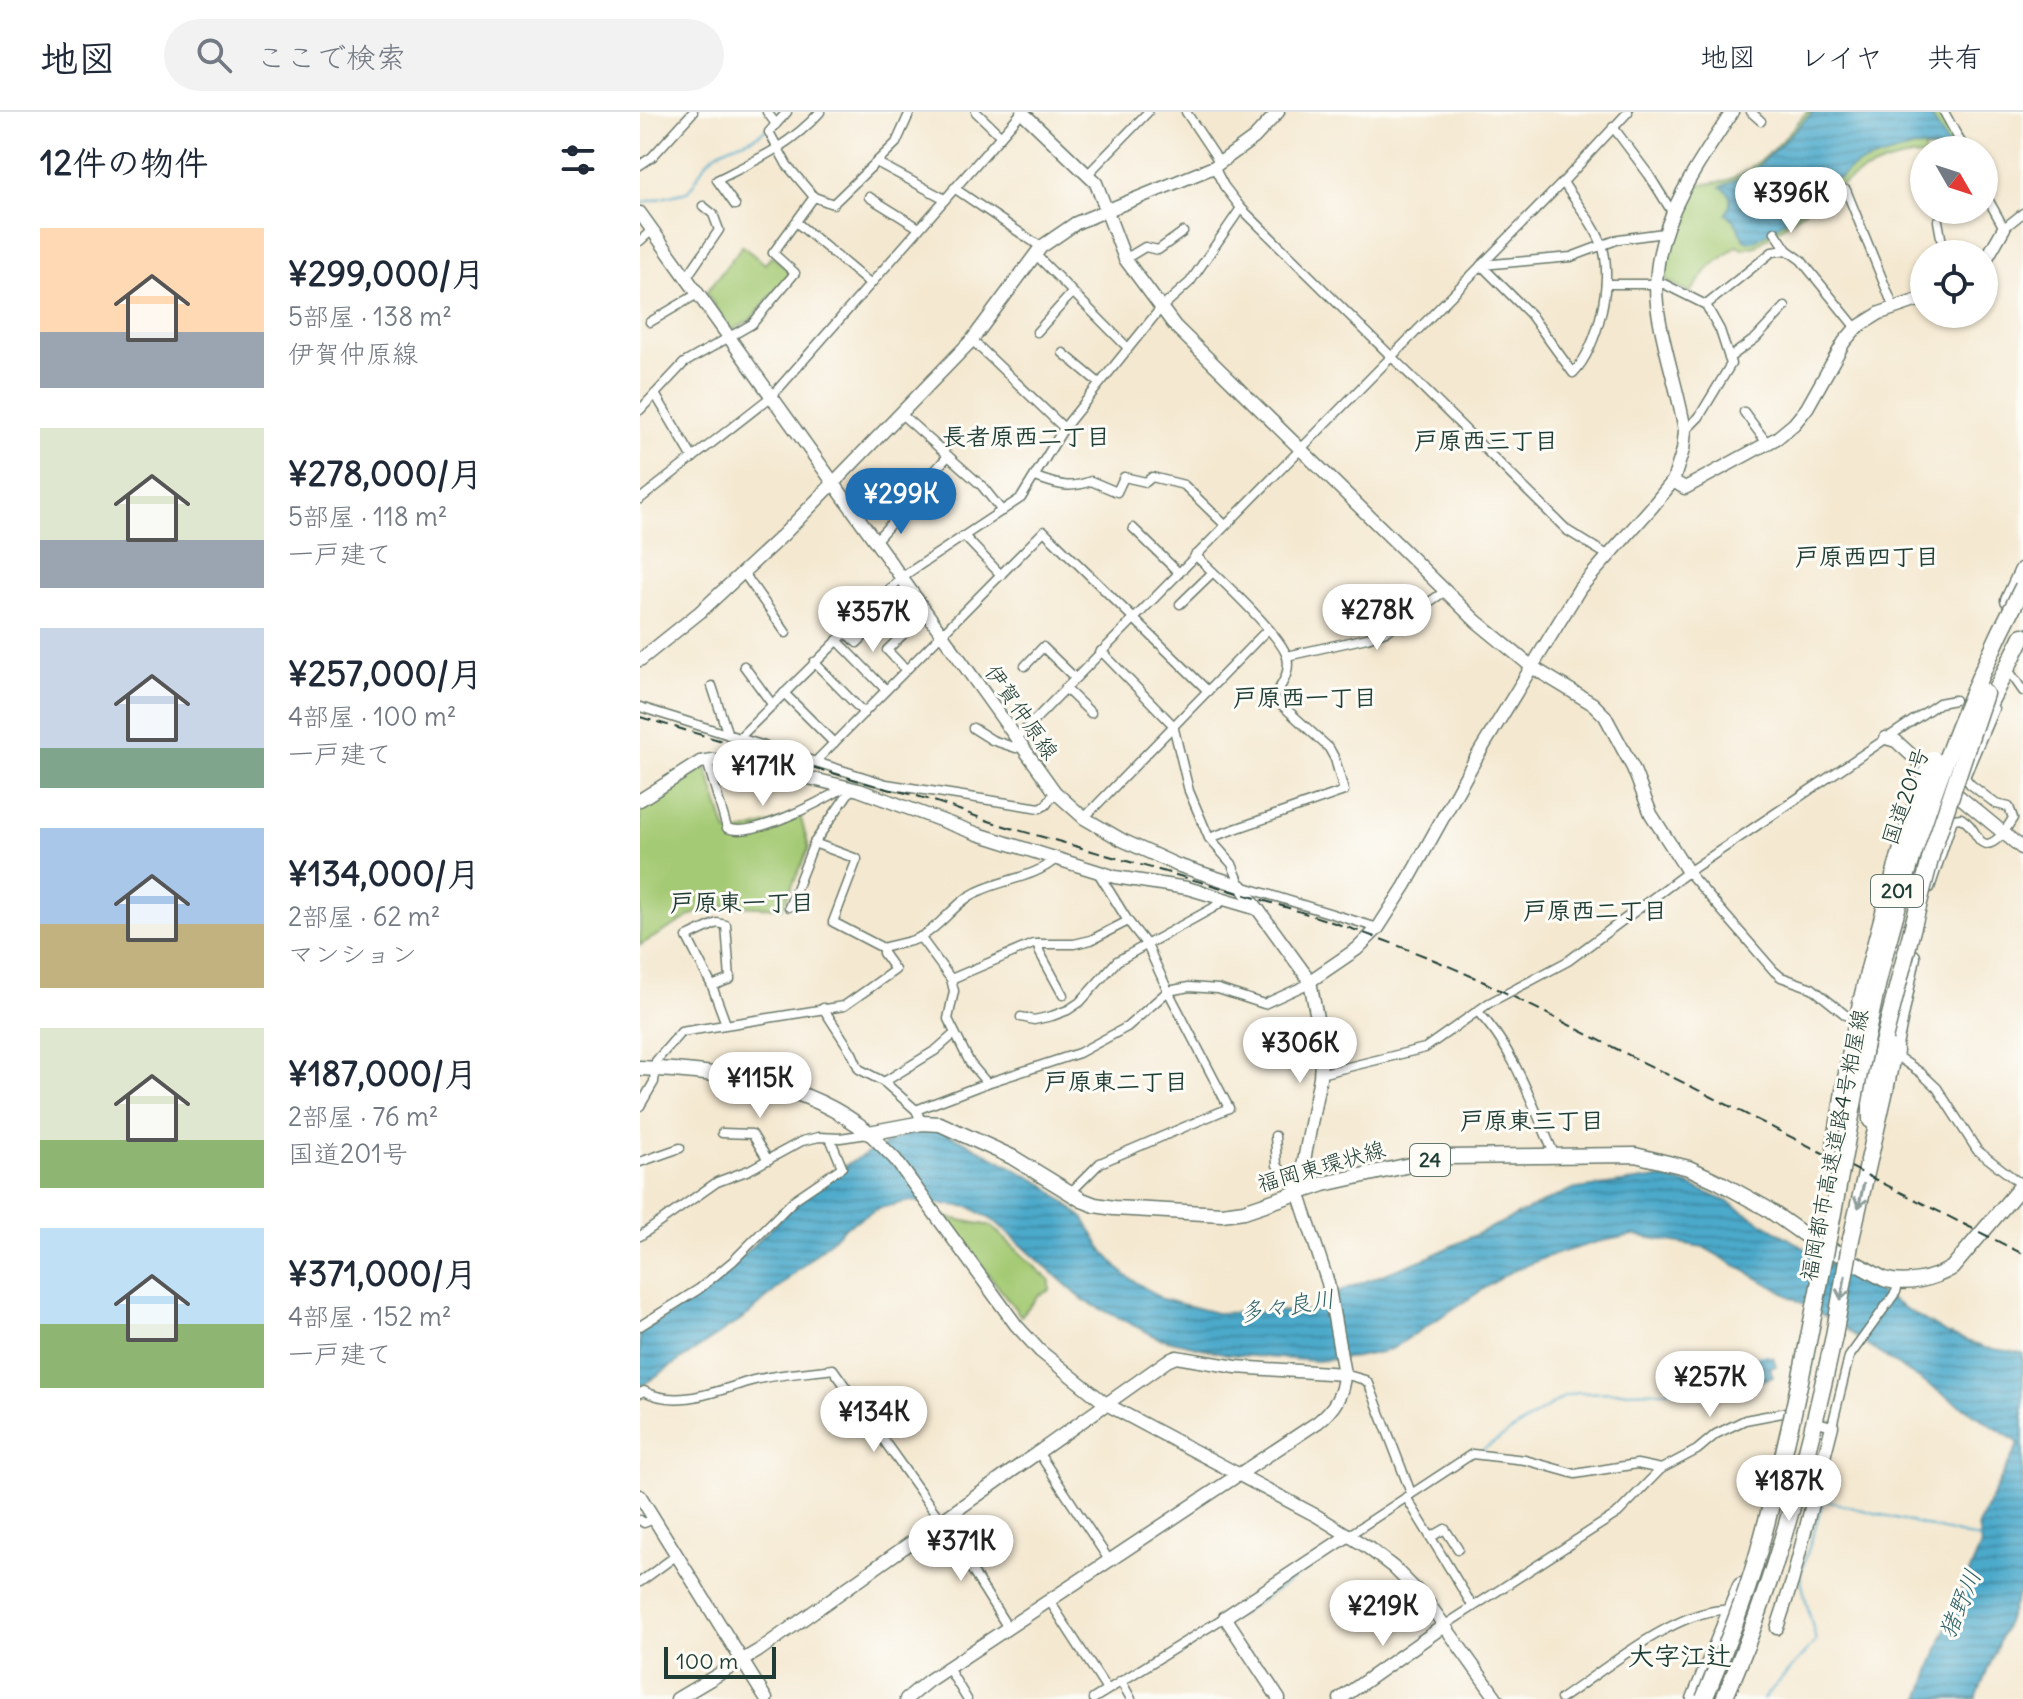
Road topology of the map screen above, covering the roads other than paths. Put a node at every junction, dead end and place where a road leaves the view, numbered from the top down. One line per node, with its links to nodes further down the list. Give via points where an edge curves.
1 (693, 112): 22 (street)
2 (767, 112): 16 (street)
3 (787, 112): 16 (street)
4 (820, 112): 20 (street)
5 (910, 112): 21 (street, via 896,143)
6 (976, 112): 18 (street)
7 (1022, 112): 18 (street); 24 (street)
8 (1148, 112): 24 (street)
9 (1186, 112): 23 (street)
10 (1278, 112): 23 (street)
11 (1628, 112): 17 (street)
12 (1732, 112): 35 (street)
13 (1751, 112): 15 (street)
14 (1944, 112): 19 (street)
15 (1761, 121)
16 (776, 124): 20 (street, via 769,132)
17 (1613, 127): 25 (street); 35 (street)
18 (1001, 136): 26 (street)
19 (1957, 136)
20 (779, 148): 28 (street); 31 (street, via 717,180)
21 (878, 163): 28 (street, via 833,204); 30 (street)
22 (640, 165)
23 (1217, 165): 33 (street, via 1224,186); 34 (street)
24 (1087, 175): 34 (street, via 1096,183)
25 (1563, 182): 48 (street); 52 (street)
26 (954, 188): 30 (street); 49 (street)
27 (1846, 190): 62 (street)
28 (814, 197): 39 (street)
29 (869, 197): 40 (street)
30 (945, 199): 40 (street)
31 (735, 205)
32 (703, 206): 53 (street, via 719,230)
33 (1241, 208): 63 (street, via 1190,282); 71 (street)
34 (1107, 212): 49 (street, via 1076,223); 51 (street)
35 (1672, 212): 45 (street)
36 (640, 213): 42 (street, 伊賀仲原線)
37 (2023, 213): 41 (street)
38 (1998, 217): 41 (street)
39 (796, 222): 55 (street); 67 (street, via 773,253 795,273 752,324)
40 (919, 228): 55 (street)
41 (2004, 228): 46 (street)
42 (652, 230): 47 (street); 53 (street, 伊賀仲原線)
43 (1183, 232): 51 (street, via 1158,250 1145,247)
44 (1775, 232): 50 (street)
45 (1664, 233): 48 (street); 54 (street)
46 (1997, 240)
47 (640, 241)
48 (1602, 246): 52 (street, via 1571,257); 56 (street)
49 (1038, 250): 58 (street); 68 (street)
50 (1787, 250): 60 (street, via 1772,252); 65 (street)
51 (1125, 259): 63 (street)
52 (1481, 265): 56 (street, via 1530,314 1573,373 1590,346); 71 (street)
53 (687, 277): 57 (street, 伊賀仲原線)
54 (1656, 283): 56 (street); 60 (street); 80 (street)
55 (870, 284): 75 (street)
56 (1606, 284)
57 (699, 293): 64 (street); 67 (street, 伊賀仲原線)
58 (1072, 293): 66 (street); 69 (street)
59 (1910, 303): 62 (street)
60 (1706, 305): 72 (street)
61 (1785, 307): 72 (street)
62 (1894, 308): 65 (street)
63 (1160, 309): 69 (street); 82 (street)
64 (650, 322)
65 (1856, 328): 81 (street, via 1801,416)
66 (1037, 332)
67 (730, 335): 74 (street, via 684,363); 75 (street, 伊賀仲原線)
68 (972, 340): 78 (street); 79 (street)
69 (1127, 347): 73 (street)
70 (1063, 353): 73 (street)
71 (1391, 356): 82 (street); 97 (street, via 1568,531)
72 (1729, 358): 80 (street, via 1722,381)
73 (1099, 383): 79 (street)
74 (655, 394): 76 (street); 84 (street)
75 (772, 396): 84 (street); 86 (street, 伊賀仲原線)
76 (640, 410)
77 (1744, 412): 81 (street)
78 (900, 413): 83 (street); 86 (street)
79 (1064, 428): 85 (street)
80 (1685, 431): 87 (street)
81 (1767, 443): 87 (street, via 1685,488)
82 (1298, 448): 92 (street); 105 (street)
83 (948, 456): 88 (street); 91 (street)
84 (693, 458): 89 (street)
85 (1035, 477): 91 (street, via 1021,498); 92 (street, via 1054,485 1091,481 1117,492 1124,477 1180,483)
86 (833, 481): 95 (street, 伊賀仲原線); 99 (street)
87 (1673, 481): 97 (street)
88 (922, 485)
89 (640, 499)
90 (903, 510): 95 (street)
91 (1002, 511): 94 (street)
92 (1224, 524): 96 (street)
93 (1133, 528): 100 (street)
94 (964, 536): 102 (street); 103 (street)
95 (876, 540): 103 (street, 伊賀仲原線)
96 (1195, 555): 100 (street); 101 (street)
97 (1609, 556): 125 (street, via 1580,588)
98 (2023, 570): 150 (highway, 国道201号 / 201)
99 (743, 572): 113 (street); 121 (street)
100 (1178, 572): 110 (street)
101 (1213, 572): 107 (street); 111 (street)
102 (1001, 575): 110 (street, via 1044,531); 114 (street)
103 (902, 577): 106 (street); 109 (street, 伊賀仲原線)
104 (2023, 587): 119 (highway, bridge)
105 (1444, 592): 120 (street, via 1377,634); 125 (street)
106 (882, 597): 112 (street); 112 (street, via 892,608 857,643)
107 (1180, 604)
108 (2023, 609): 134 (highway, 福岡都市高速道路4号粕屋線)
109 (928, 614): 114 (street, 伊賀仲原線); 126 (street, via 887,650)
110 (1133, 618): 118 (street); 132 (street)
111 (1268, 629): 120 (street); 132 (street)
112 (845, 632): 116 (street)
113 (786, 633)
114 (942, 634): 126 (street); 146 (street, 伊賀仲原線)
115 (2023, 636): 153 (highway, 201, via 1983,715)
116 (837, 640): 122 (street); 131 (street)
117 (2023, 648): 127 (street)
118 (1101, 651): 128 (street); 141 (street)
119 (1990, 651): 197 (highway, bridge, via 1958,705 1906,830 1868,971 1835,1146); 203 (highway, bridge, via 1938,775 1897,905)
120 (1287, 656): 157 (street, via 1284,681 1273,697 1329,748 1344,791)
121 (640, 660)
122 (814, 662): 135 (street); 139 (street)
123 (744, 666): 137 (street)
124 (1025, 666): 128 (street, via 1043,647)
125 (1532, 667): 162 (street, via 1605,716 1651,814); 168 (street)
126 (906, 670): 131 (street)
127 (2009, 671): 133 (street); 156 (street, via 1965,777 1996,804 2009,807 2013,818)
128 (1075, 678): 130 (street)
129 (712, 686): 143 (street)
130 (1065, 688): 140 (street); 146 (street)
131 (886, 690): 139 (street)
132 (1208, 691): 141 (street)
133 (2023, 691)
134 (1983, 692): 195 (highway, bridge, via 1928,865 1884,1039 1871,1095); 250 (highway, 福岡都市高速道路4号粕屋線, bridge, via 1924,845 1902,925 1794,1451 1762,1572)
135 (784, 693): 137 (street); 147 (street)
136 (1955, 700): 145 (street, via 1939,703)
137 (772, 704): 144 (street)
138 (640, 707): 143 (street)
139 (864, 713): 147 (street)
140 (1091, 713)
141 (1173, 725): 155 (street); 157 (street, via 1189,791)
142 (973, 728): 146 (street, via 1016,748)
143 (728, 735): 144 (street)
144 (739, 738): 149 (street)
145 (1886, 738): 150 (street); 162 (street)
146 (1018, 742): 152 (street, 伊賀仲原線)
147 (834, 743): 149 (street)
148 (707, 761): 151 (street, via 746,763); 151 (street, via 731,830 772,822); 154 (street)
149 (815, 762): 152 (street, via 886,784 1040,808)
150 (1934, 775): 153 (street); 197 (highway, 国道201号 / 201, via 1878,955)
151 (849, 788): 158 (street); 160 (street)
152 (1055, 792): 155 (street, 伊賀仲原線)
153 (1956, 794): 156 (street); 195 (highway, 201, via 1922,902)
154 (642, 795)
155 (1084, 818): 163 (street, 伊賀仲原線, via 1177,865)
156 (2002, 832): 159 (street); 200 (street, via 1994,842 1983,843 1975,828 1953,819 1923,911 1898,1057 1937,1088 1977,1150)
157 (1209, 838): 163 (street, via 1232,864)
158 (814, 843): 165 (street); 172 (street, via 857,859 833,922)
159 (2023, 849)
160 (1057, 858): 161 (street); 169 (street, via 1046,868 960,901)
161 (1096, 871): 164 (street); 167 (street)
162 (1688, 872): 179 (street, via 1568,961); 181 (street, via 1774,971 1812,988)
163 (1241, 886): 166 (street); 168 (street)
164 (1226, 898): 166 (street); 171 (street)
165 (789, 907)
166 (1260, 911): 174 (street)
167 (1128, 921): 170 (street, via 1091,940); 171 (street)
168 (1378, 928): 174 (street)
169 (920, 937): 172 (street); 173 (street)
170 (1039, 944): 173 (street); 177 (street)
171 (1147, 945): 176 (street); 180 (street, via 1117,961 1068,1010 1034,1020)
172 (883, 948): 178 (street, via 895,970 891,974 844,1006)
173 (951, 979): 183 (street, via 948,1019)
174 (1310, 982): 176 (street, via 1264,1004 1218,989); 185 (street, via 1322,1045)
175 (712, 986): 175 (street, via 687,937 717,923 726,925 730,979); 182 (street)
176 (1168, 991): 187 (street, via 1127,1027 1079,1053); 202 (street, via 1229,1108 1100,1163)
177 (1063, 995)
178 (823, 1008): 182 (street); 186 (street, via 859,1069)
179 (1477, 1011): 185 (street, via 1425,1048); 196 (street, via 1509,1056)
180 (1021, 1017)
181 (1852, 1020)
182 (726, 1024): 184 (street, via 681,1032)
183 (953, 1035): 186 (street); 187 (street)
184 (648, 1069): 188 (street, via 654,1082); 191 (main road, via 742,1077 795,1090)
185 (1320, 1074): 201 (street)
186 (884, 1082): 189 (street)
187 (987, 1083): 189 (street)
188 (640, 1106)
189 (919, 1116): 191 (main road, 福岡東環状線 / 24); 202 (main road, 福岡東環状線 / 24, via 979,1140)
190 (722, 1133): 198 (street, via 752,1134)
191 (869, 1133): 193 (street); 209 (street, via 1028,1339)
192 (1275, 1136): 201 (street, via 1277,1165)
193 (830, 1138): 198 (street, via 802,1141); 206 (street, via 842,1167 795,1199 699,1289)
194 (680, 1148): 199 (street)
195 (1870, 1153): 251 (highway, 201, one-way to 251, bridge, via 1816,1420 1769,1584)
196 (1555, 1156): 201 (main road, 福岡東環状線 / 24, via 1446,1157); 205 (main road, 福岡東環状線 / 24, via 1635,1155 1689,1168)
197 (1838, 1159): 203 (highway, 国道201号 / 201)
198 (768, 1160): 204 (street, via 717,1182)
199 (640, 1162)
200 (2022, 1184): 205 (main road, via 1952,1268)
201 (1298, 1192): 202 (main road, 福岡東環状線 / 24, via 1222,1214 1114,1208); 207 (street, via 1328,1283)
202 (1070, 1193)
203 (1827, 1230): 225 (highway, 国道201号 / 201, bridge, via 1776,1474); 249 (highway, 福岡都市高速道路4号粕屋線, bridge, via 1787,1438 1756,1560)
204 (640, 1236)
205 (1898, 1284): 211 (street, via 1856,1344)
206 (640, 1326)
207 (1344, 1370): 209 (street, via 1236,1367 1176,1357); 214 (street, via 1344,1388 1326,1416); 215 (street, via 1369,1384)
208 (640, 1393): 219 (street, via 674,1399 833,1369)
209 (1106, 1404): 212 (street); 214 (street)
210 (1782, 1413): 213 (street, via 1745,1420)
211 (1827, 1424): 232 (street, via 1796,1566)
212 (1038, 1452): 219 (street); 224 (street)
213 (1661, 1469): 215 (street, via 1637,1464 1575,1474 1525,1460 1472,1454); 228 (street, via 1618,1513)
214 (1237, 1475): 220 (street); 224 (street)
215 (1408, 1495): 220 (street); 221 (street)
216 (640, 1496): 217 (street)
217 (654, 1519): 218 (street); 223 (street)
218 (640, 1520)
219 (941, 1521): 233 (street); 234 (street)
220 (1349, 1535): 230 (street); 231 (street, via 1409,1582)
221 (1431, 1537): 222 (street, via 1445,1529); 228 (street)
222 (1458, 1549)
223 (677, 1555): 226 (street); 234 (street)
224 (1109, 1560): 227 (street)
225 (1748, 1570): 248 (highway); 249 (highway, 国道201号 / 201)
226 (640, 1582)
227 (1049, 1600): 233 (street); 237 (street)
228 (1472, 1605): 231 (street)
229 (1722, 1610): 247 (street, via 1673,1624)
230 (1225, 1617): 236 (street); 244 (street)
231 (1445, 1625): 245 (street); 246 (street)
232 (1771, 1626)
233 (1008, 1628): 235 (street)
234 (742, 1660): 239 (street); 240 (street)
235 (948, 1668): 238 (street); 241 (street)
236 (1121, 1681): 237 (street); 243 (street)
237 (1107, 1690): 242 (street)
238 (971, 1697)
239 (677, 1699)
240 (766, 1699)
241 (906, 1699)
242 (1093, 1699)
243 (1131, 1699)
244 (1279, 1699)
245 (1340, 1699)
246 (1497, 1699)
247 (1561, 1699)
248 (1695, 1699)
249 (1703, 1699)
250 (1715, 1699)
251 (1726, 1699)

